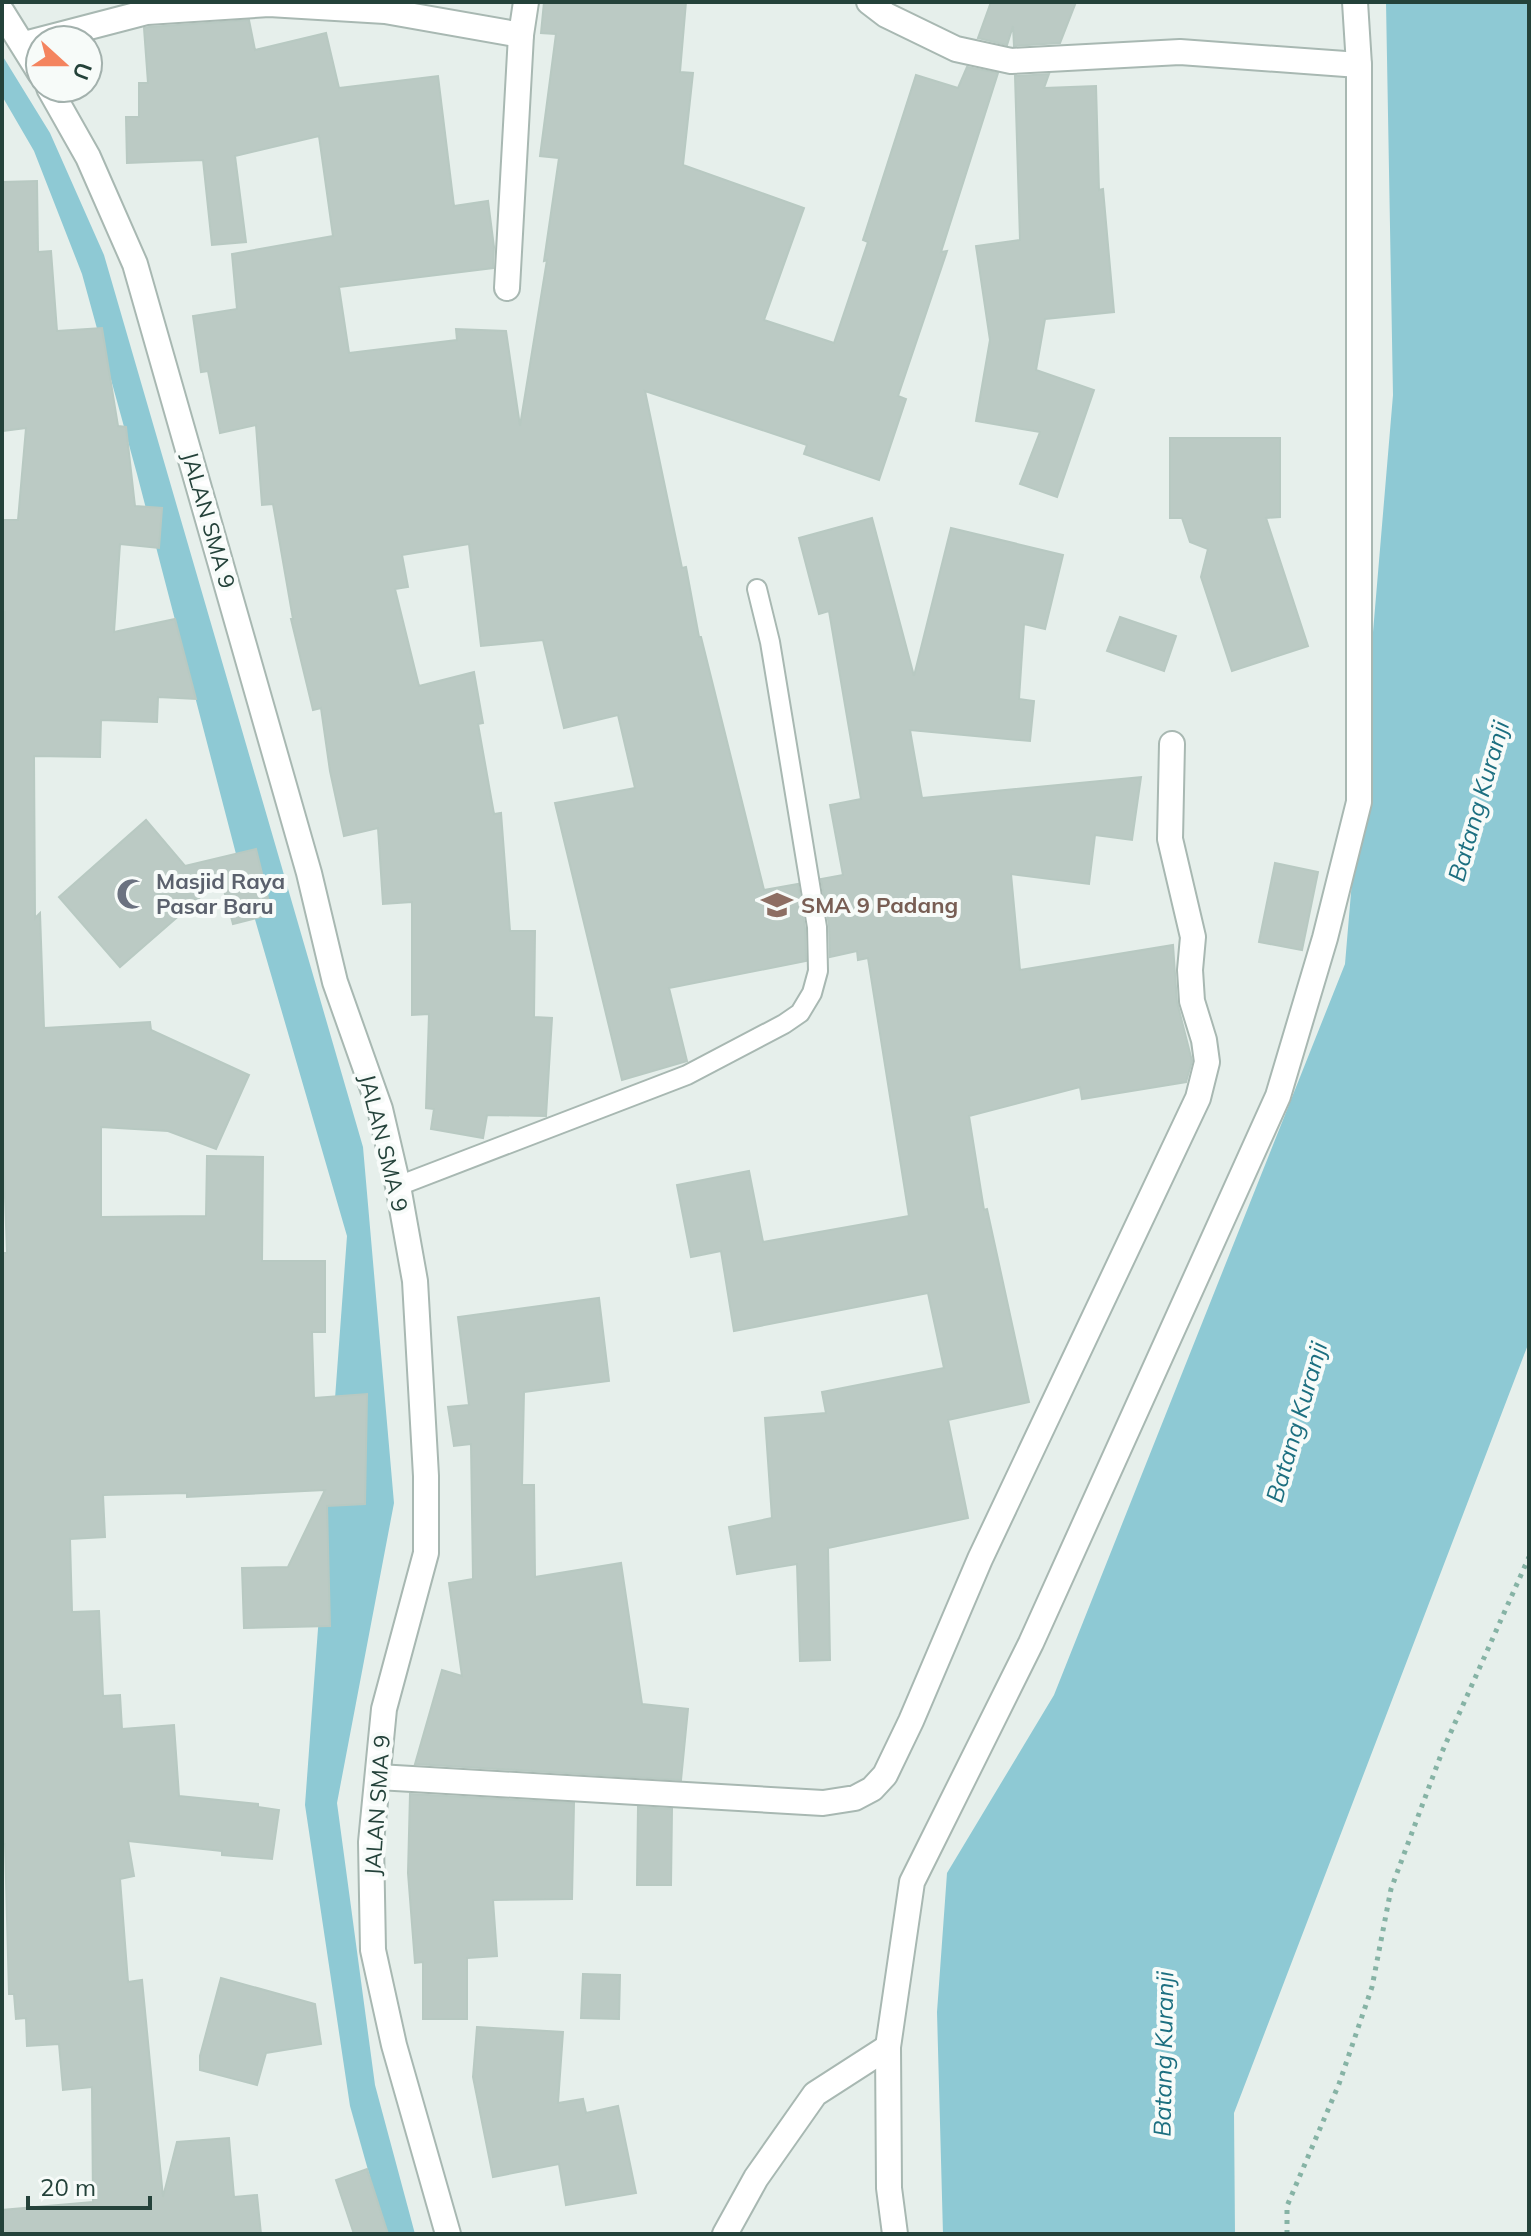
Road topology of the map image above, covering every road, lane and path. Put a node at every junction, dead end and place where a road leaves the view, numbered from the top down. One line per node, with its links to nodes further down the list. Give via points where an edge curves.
1 (526, 2): 6 (street)
2 (869, 2): 8 (street, via 956,49 1011,61 1180,52)
3 (1355, 2): 8 (street)
4 (2, 12): 7 (street)
5 (101, 24): 6 (street, via 147,12 269,4 385,11)
6 (521, 35): 10 (street)
7 (24, 44)
8 (1359, 65): 16 (street, via 1359,802 1278,1096 1031,1643 912,1882)
9 (58, 104): 13 (street, JALAN SMA 9, via 88,157 135,264 309,873 335,982 380,1109)
10 (507, 288)
11 (757, 589): 13 (lane, via 817,927 818,971 800,1013 687,1075)
12 (1172, 744): 15 (street, via 1170,839 1193,937 1192,1001 1204,1040 1206,1073 885,1775 855,1798 823,1803)
13 (398, 1186): 15 (street, JALAN SMA 9, via 415,1281 426,1553 384,1709)
14 (1529, 1557): 20 (path, via 1442,1752 1391,1889 1372,1987 1339,2084 1287,2206)
15 (378, 1777): 17 (street, JALAN SMA 9, via 371,1842 373,1950)
16 (888, 2047): 18 (street, via 815,2094 756,2178); 19 (street, via 889,2188)
17 (448, 2234)
18 (725, 2234)
19 (895, 2234)
20 (1287, 2234)

